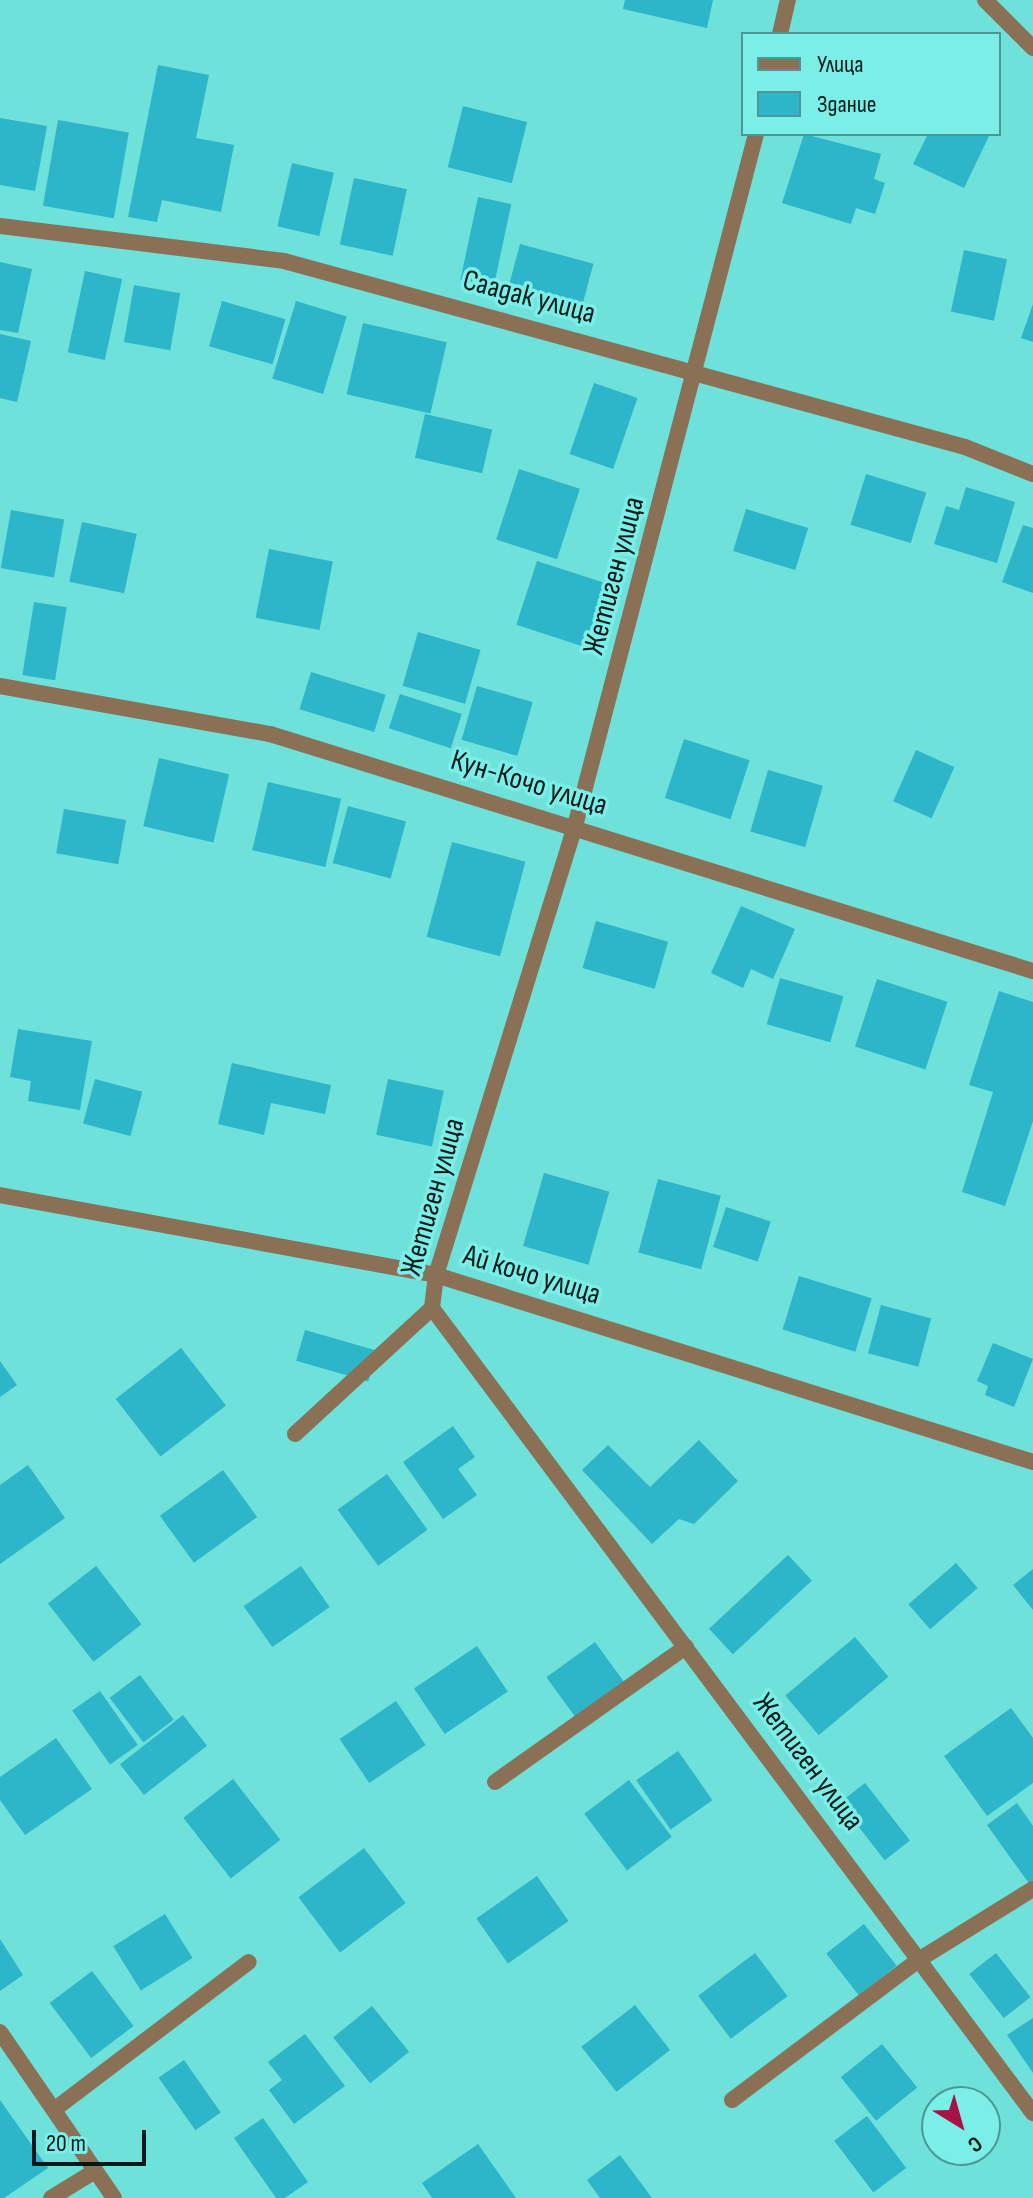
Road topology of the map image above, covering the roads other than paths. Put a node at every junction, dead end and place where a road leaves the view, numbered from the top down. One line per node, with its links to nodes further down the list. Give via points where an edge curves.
1 (788, 0): 3 (street)
2 (985, 0): 4 (street)
3 (780, 32)
4 (1033, 48)
5 (756, 136): 7 (street, Жетиген улица)
6 (0, 226): 7 (street, Саадак улица, via 284,261)
7 (698, 371): 8 (street, Саадак улица, via 965,447); 10 (street, Жетиген улица)
8 (1033, 474)
9 (0, 686): 10 (street, Кун-Кочо улица, via 270,734)
10 (575, 826): 11 (street, Кун-Кочо улица); 13 (street, Жетиген улица)
11 (1033, 971)
12 (0, 1195): 13 (street, Ай кочо улица)
13 (436, 1275): 14 (street, Жетиген улица); 16 (street, Ай кочо улица)
14 (432, 1308): 15 (street); 17 (street, Жетиген улица)
15 (295, 1434)
16 (1033, 1462)
17 (686, 1647): 18 (street); 20 (street, Жетиген улица)
18 (495, 1782)
19 (1033, 1889): 20 (street)
20 (920, 1959): 23 (street); 25 (street, Жетиген улица)
21 (249, 1962): 24 (street)
22 (0, 2032): 24 (street)
23 (732, 2100)
24 (55, 2109): 26 (street)
25 (1033, 2113)
26 (95, 2171): 27 (street); 28 (street)
27 (51, 2198)
28 (114, 2198)

